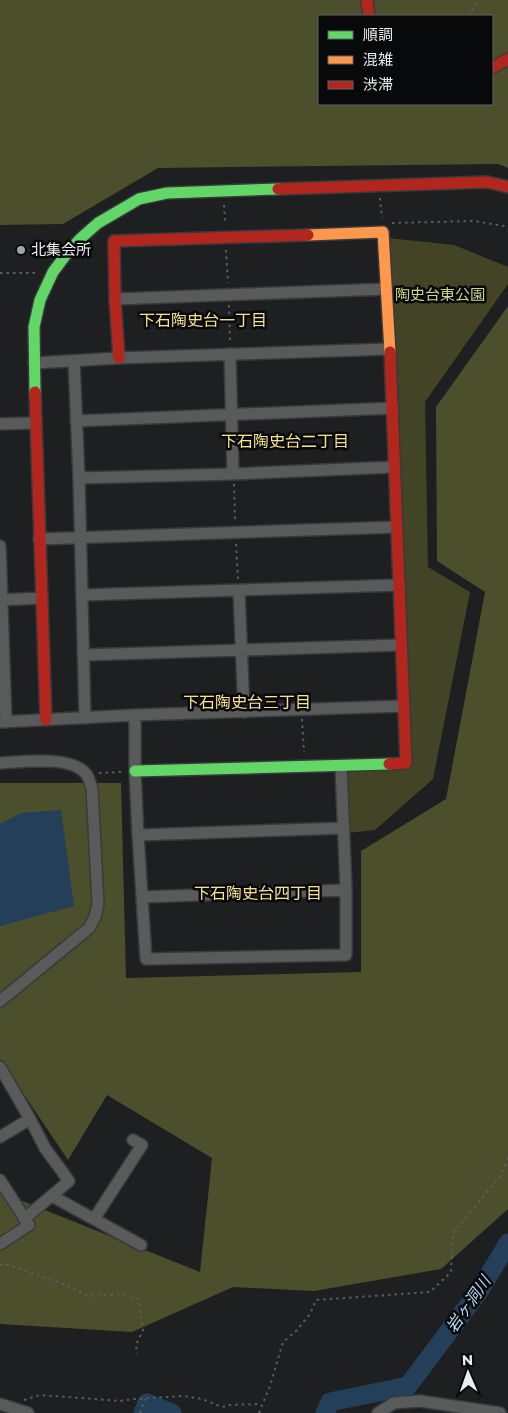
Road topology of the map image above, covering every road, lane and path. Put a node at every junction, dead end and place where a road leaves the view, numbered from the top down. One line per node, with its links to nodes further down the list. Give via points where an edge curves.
1 (367, 0): 3 (street)
2 (477, 0): 4 (path)
3 (369, 15)
4 (470, 15)
5 (508, 59): 6 (street)
6 (493, 67)
7 (379, 186): 8 (street, via 486,182); 9 (street); 12 (path)
8 (508, 187)
9 (223, 190): 13 (path); 14 (street, via 167,193 139,199 98,223 68,252)
10 (392, 223): 11 (path, via 474,221)
11 (508, 228)
12 (383, 232): 13 (street); 16 (street)
13 (226, 237): 17 (path); 18 (street, via 114,241)
14 (54, 272): 15 (path); 23 (street, via 40,300 34,327)
15 (0, 273)
16 (386, 289): 17 (street); 19 (street)
17 (229, 295): 18 (street); 20 (path)
18 (115, 299): 21 (street)
19 (389, 349): 20 (street); 24 (street)
20 (230, 354): 21 (street); 25 (street)
21 (119, 358): 22 (street)
22 (74, 361): 23 (street); 26 (street)
23 (34, 363): 27 (street)
24 (393, 408): 25 (street); 29 (street)
25 (232, 414): 26 (street); 30 (street)
26 (76, 421): 31 (street)
27 (35, 423): 28 (street); 34 (street)
28 (0, 424)
29 (395, 467): 30 (street); 32 (street)
30 (233, 474): 31 (street)
31 (78, 478): 33 (street)
32 (398, 527): 33 (street); 36 (street)
33 (80, 538): 34 (street); 38 (street)
34 (40, 539): 39 (street)
35 (0, 546): 40 (street)
36 (400, 585): 37 (street); 41 (street)
37 (239, 590): 38 (street); 42 (street)
38 (82, 596): 43 (street)
39 (42, 598): 40 (street); 50 (street)
40 (1, 600): 44 (street)
41 (401, 645): 42 (street); 45 (street)
42 (241, 650): 43 (street); 47 (street)
43 (83, 655): 49 (street)
44 (2, 660): 51 (street)
45 (404, 706): 46 (street); 53 (street, via 406,763)
46 (301, 710): 47 (street); 54 (path)
47 (244, 712): 48 (street)
48 (135, 715): 49 (street); 55 (street)
49 (85, 718): 50 (street)
50 (46, 720): 51 (street)
51 (3, 722)
52 (0, 763): 56 (street, via 55,761 75,765)
53 (341, 766): 54 (street); 57 (street)
54 (304, 767): 55 (street)
55 (135, 772): 56 (path); 58 (street)
56 (86, 774): 61 (street, via 92,788 98,904 95,917 89,928)
57 (344, 828): 58 (street); 59 (street)
58 (138, 835): 60 (street)
59 (346, 890): 60 (street); 60 (street, via 346,955 146,959)
60 (142, 896)
61 (0, 1000)
62 (0, 1067): 63 (street)
63 (30, 1119): 64 (street); 68 (street, via 45,1148 69,1181)
64 (0, 1137)
65 (133, 1140): 70 (street, via 142,1145)
66 (508, 1158): 78 (path, via 501,1175 452,1232 451,1272 430,1292 316,1300 310,1314 283,1342)
67 (0, 1180): 69 (street)
68 (52, 1196): 69 (street); 70 (street)
69 (24, 1219): 71 (street, via 29,1225)
70 (94, 1219): 72 (street)
71 (0, 1244)
72 (141, 1245)
73 (0, 1265): 74 (path, via 6,1264 69,1286 87,1296 122,1294 138,1298 143,1330 136,1345)
74 (137, 1354)
75 (145, 1398): 76 (path, via 120,1401 40,1396); 78 (path, via 184,1396 222,1407); 80 (path)
76 (22, 1400)
77 (0, 1404): 79 (street)
78 (262, 1404): 81 (path)
79 (28, 1413)
80 (140, 1413)
81 (259, 1413)
82 (378, 1413): 83 (street, via 394,1403 420,1401)
83 (500, 1413)

